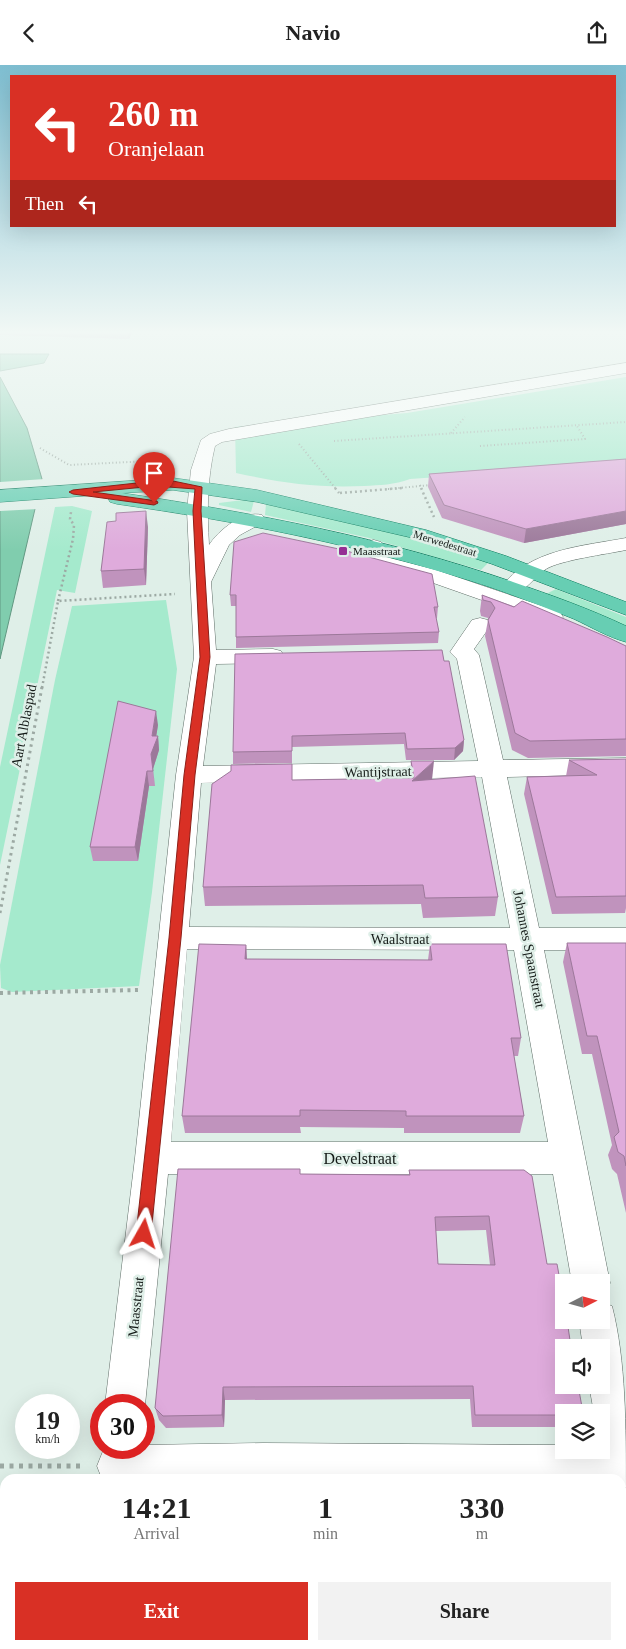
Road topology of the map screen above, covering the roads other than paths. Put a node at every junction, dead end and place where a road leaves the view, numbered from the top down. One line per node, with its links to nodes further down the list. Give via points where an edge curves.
1 (410, 404): 2 (street, Maasstraat, via 229,434 207,444)
2 (201, 465): 3 (street); 4 (street, Maasstraat)
3 (171, 477): 4 (main road); 5 (main road)
4 (199, 487): 7 (main road); 8 (main road, Merwedestraat); 9 (street, Maasstraat)
5 (73, 492): 6 (main road); 7 (main road)
6 (0, 496)
7 (107, 496): 9 (main road)
8 (257, 497): 9 (main road, Merwedestraat, via 224,498 207,503); 13 (main road, Merwedestraat, via 419,534)
9 (197, 511): 10 (main road, Merwedestraat); 14 (street, Maasstraat)
10 (255, 519): 12 (main road, Merwedestraat); 14 (street, Maasstraat, via 228,533 218,545)
11 (626, 544): 13 (street, via 540,564)
12 (374, 546): 15 (main road, Merwedestraat, via 429,560); 19 (street, via 371,560 429,574 520,604)
13 (531, 572): 15 (street); 16 (main road, Merwedestraat)
14 (202, 587): 21 (street, Maasstraat)
15 (512, 588): 18 (main road, Merwedestraat)
16 (626, 609)
17 (480, 625): 23 (street, Johannes Spaanstraat, via 452,652 468,655)
18 (626, 635)
19 (626, 651)
20 (294, 655): 21 (street)
21 (205, 657): 24 (street, Maasstraat)
22 (626, 766): 23 (street, Wantijstraat)
23 (494, 769): 24 (street, Wantijstraat); 27 (street, Johannes Spaanstraat)
24 (190, 775): 25 (street, Maasstraat)
25 (175, 938): 27 (street, Waalstraat); 28 (street, Maasstraat)
26 (626, 939): 27 (street, Waalstraat)
27 (528, 940): 29 (street, Johannes Spaanstraat)
28 (152, 1158): 29 (street, Develstraat); 32 (street, Maasstraat)
29 (568, 1158): 30 (street, Johannes Spaanstraat)
30 (589, 1274)
31 (600, 1329): 34 (street)
32 (126, 1394)
33 (118, 1464): 34 (street)
34 (625, 1466)

